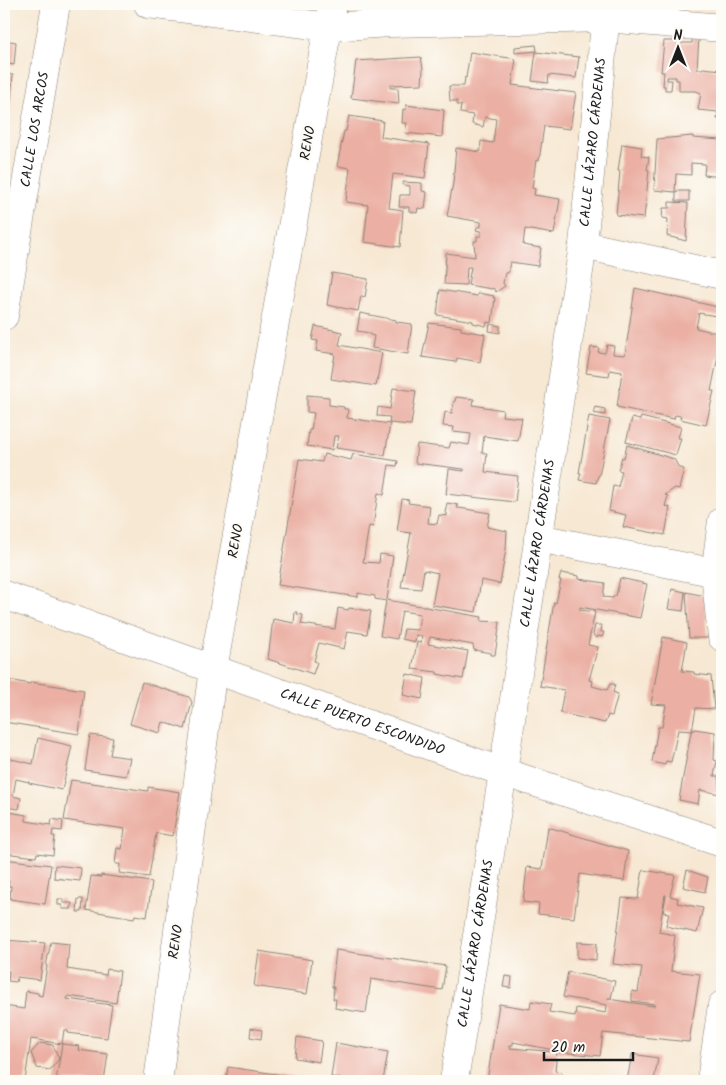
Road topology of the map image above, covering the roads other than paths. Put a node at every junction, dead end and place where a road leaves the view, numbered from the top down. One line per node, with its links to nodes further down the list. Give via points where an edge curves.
1 (56, 4): 8 (street, CALLE LOS ARCOS)
2 (148, 4): 4 (street)
3 (606, 11): 4 (street, via 390,23); 5 (street); 6 (street, CALLE LÁZARO CÁRDENAS)
4 (330, 15): 14 (street, RENO)
5 (722, 28)
6 (583, 245): 7 (street); 10 (street, CALLE LÁZARO CÁRDENAS)
7 (722, 276)
8 (4, 316)
9 (722, 521): 11 (street)
10 (538, 538): 11 (street); 15 (street, CALLE LÁZARO CÁRDENAS)
11 (719, 573): 13 (street)
12 (4, 595): 14 (street, CALLE PUERTO ESCONDIDO)
13 (722, 637)
14 (213, 669): 15 (street, CALLE PUERTO ESCONDIDO); 18 (street, RENO)
15 (503, 772): 16 (street, CALLE PUERTO ESCONDIDO); 19 (street, CALLE LÁZARO CÁRDENAS)
16 (722, 843)
17 (722, 1005): 20 (street)
18 (158, 1081)
19 (454, 1081)
20 (711, 1081)

